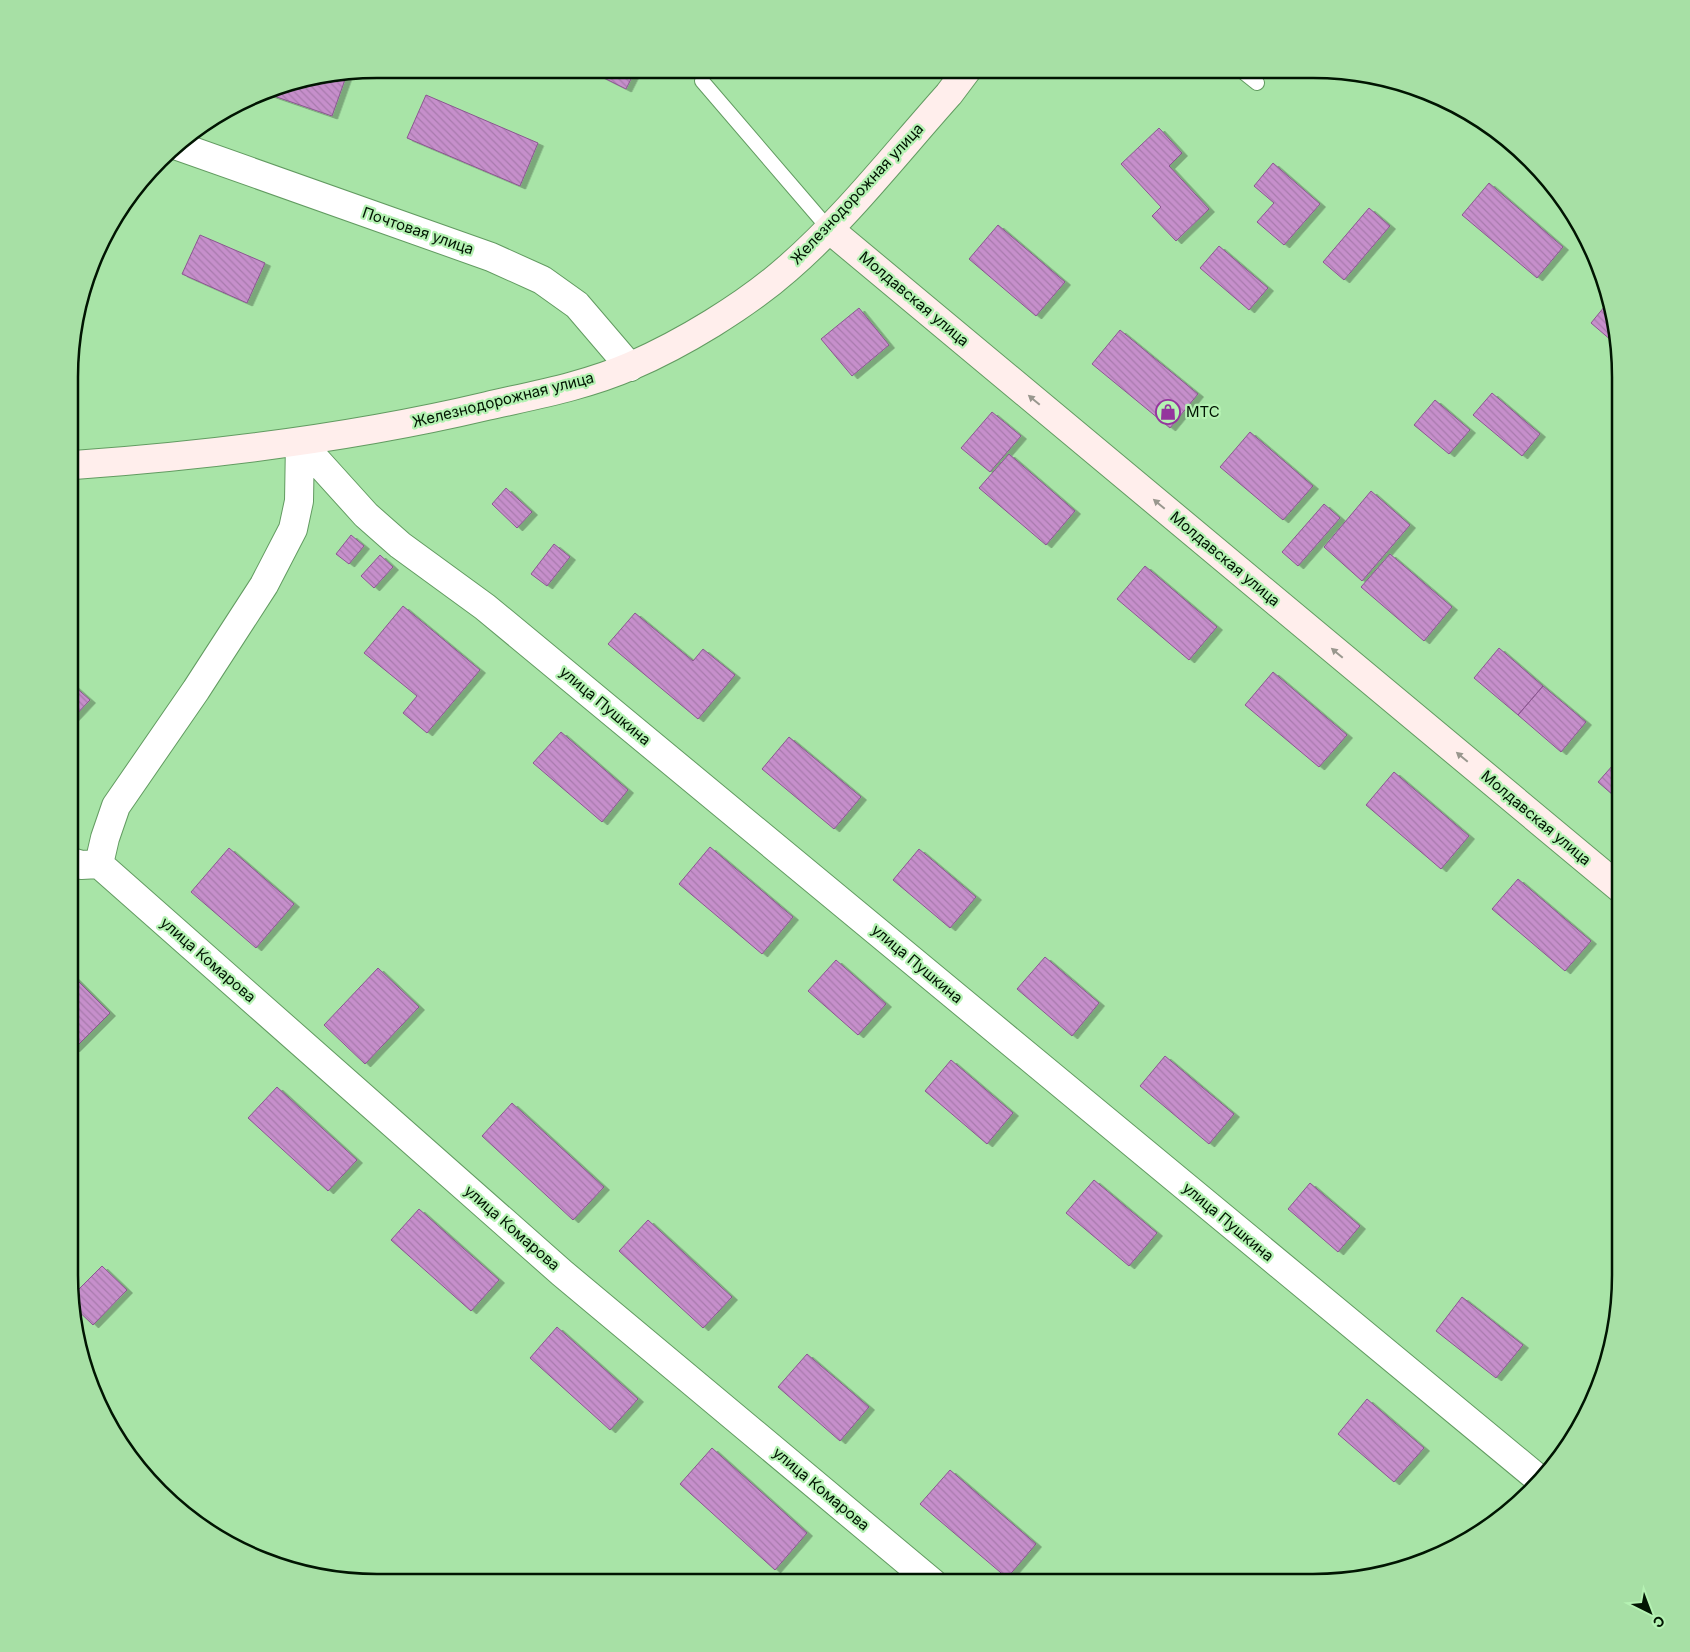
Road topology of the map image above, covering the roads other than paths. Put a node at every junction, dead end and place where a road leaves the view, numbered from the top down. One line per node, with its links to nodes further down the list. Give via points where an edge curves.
1 (961, 78): 6 (main road, Железнодорожная улица)
2 (1250, 78): 4 (lane)
3 (702, 81): 6 (lane)
4 (1257, 84)
5 (184, 148): 7 (street, Почтовая улица, via 491,257 542,280 576,305)
6 (829, 229): 7 (main road, Железнодорожная улица, via 786,270 745,301 692,336); 12 (main road, Молдавская улица, one-way to 6)
7 (630, 366): 8 (main road, Железнодорожная улица, via 565,388 466,411)
8 (300, 442): 9 (main road, Железнодорожная улица); 11 (street, via 299,500 293,529 264,585 116,806); 13 (street, улица Пушкина, via 366,515 393,539 485,607)
9 (78, 466)
10 (78, 864): 11 (street)
11 (99, 864): 14 (street, улица Комарова, via 562,1273)
12 (1612, 882)
13 (1535, 1476)
14 (922, 1574)

